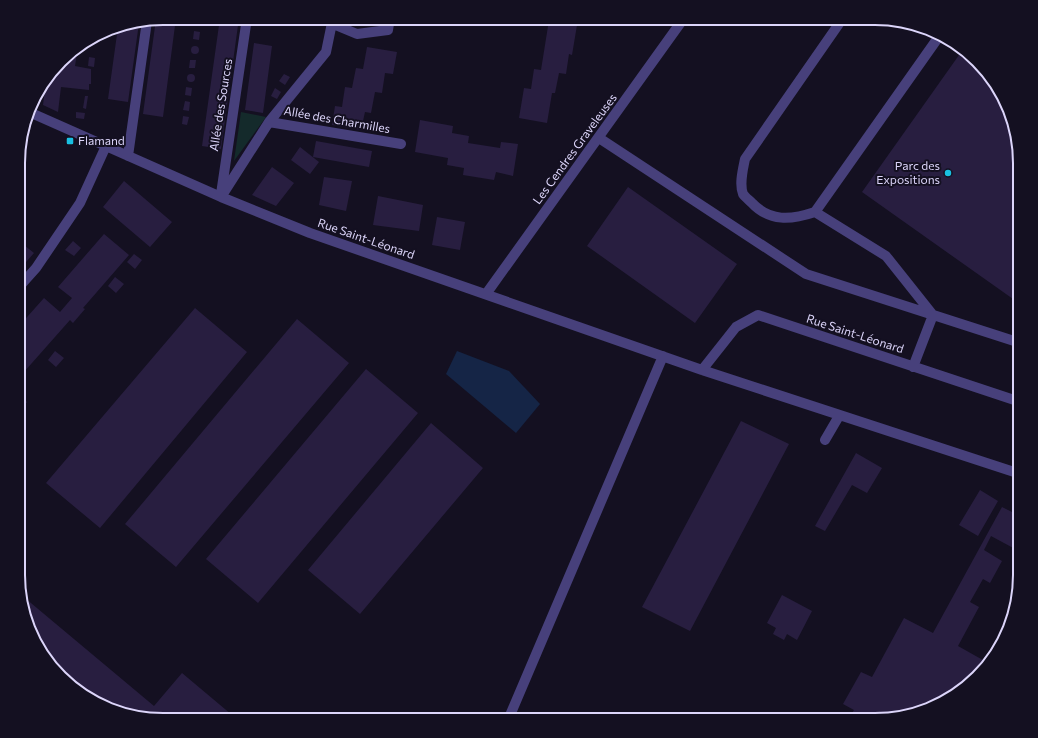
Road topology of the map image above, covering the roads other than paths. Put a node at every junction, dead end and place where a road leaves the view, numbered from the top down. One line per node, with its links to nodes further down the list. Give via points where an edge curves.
1 (247, 25): 15 (street, Allée des Sources)
2 (332, 25): 10 (street, Allée des Charmilles, via 326,52)
3 (340, 25): 4 (street, Allée des Charmilles, via 357,34 388,30)
4 (389, 25)
5 (679, 25): 11 (street, Les Cendres Graveleuses)
6 (838, 25): 16 (street, via 745,159 741,175 743,194 758,210 771,217 800,217)
7 (146, 26): 14 (street)
8 (937, 39): 16 (street)
9 (34, 114): 13 (street, Rue Saint-Léonard)
10 (270, 122): 12 (street, Allée des Charmilles); 15 (street, Allée des Charmilles)
11 (599, 138): 18 (street, Les Cendres Graveleuses); 19 (street, via 806,274)
12 (401, 144)
13 (106, 146): 14 (street, Rue Saint-Léonard); 17 (street, via 80,203)
14 (128, 156): 15 (street, Rue Saint-Léonard)
15 (221, 197): 18 (street, Rue Saint-Léonard, via 310,233)
16 (815, 212): 19 (street, via 886,256)
17 (25, 280)
18 (486, 294): 21 (street, Rue Saint-Léonard)
19 (933, 315): 20 (street); 22 (street)
20 (1013, 341)
21 (663, 356): 23 (street, Rue Saint-Léonard); 28 (street)
22 (913, 366): 23 (street, Rue Saint-Léonard, via 758,315 736,326); 24 (street, Rue Saint-Léonard)
23 (702, 370): 25 (street, Rue Saint-Léonard)
24 (1013, 400)
25 (839, 416): 26 (street); 27 (street, Rue Saint-Léonard)
26 (825, 440)
27 (1013, 472)
28 (511, 713)

